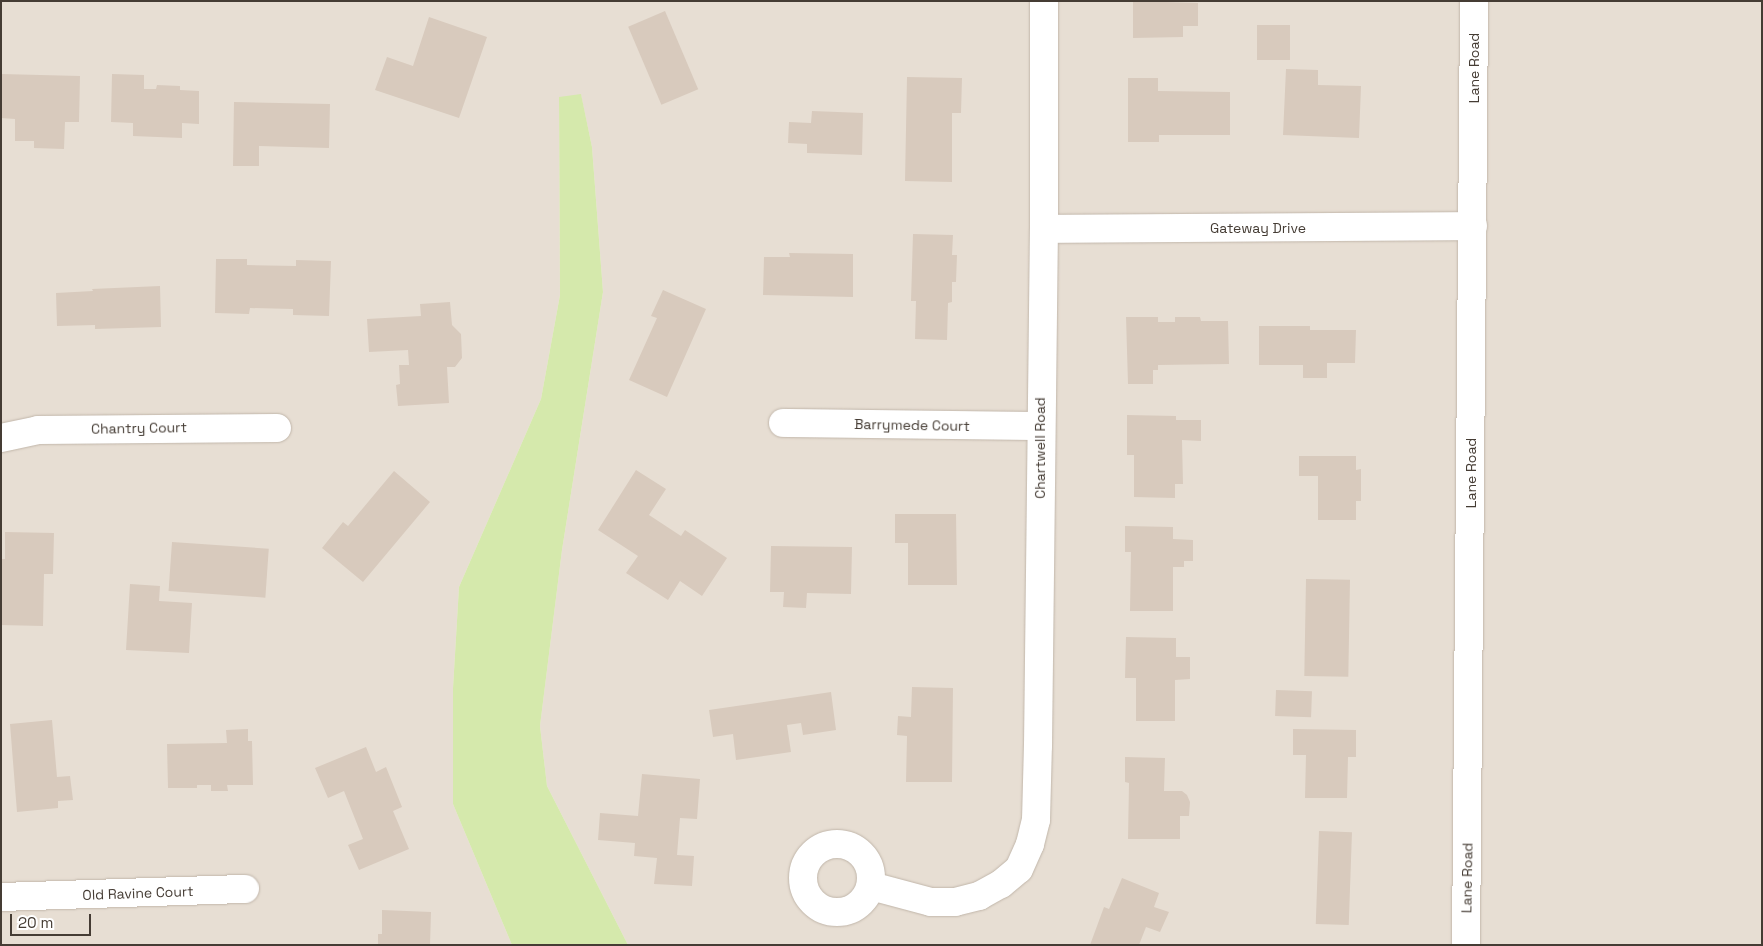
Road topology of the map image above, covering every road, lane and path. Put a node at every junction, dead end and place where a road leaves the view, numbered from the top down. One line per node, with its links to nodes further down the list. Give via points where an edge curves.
1 (1044, 1): 4 (street, Chartwell Road)
2 (1474, 1): 3 (street, Lane Road)
3 (1473, 226): 4 (street, Gateway Drive); 12 (street, Lane Road)
4 (1044, 229): 6 (street, Chartwell Road)
5 (783, 423): 6 (street, Barrymede Court)
6 (1040, 426): 9 (street, Chartwell Road, via 1036,820 1030,844 1019,869 979,896 955,902 931,902)
7 (278, 428): 8 (street, Chantry Court, via 38,430)
8 (1, 438)
9 (870, 886)
10 (244, 889): 11 (street, Old Ravine Court)
11 (1, 897)
12 (1466, 945)

